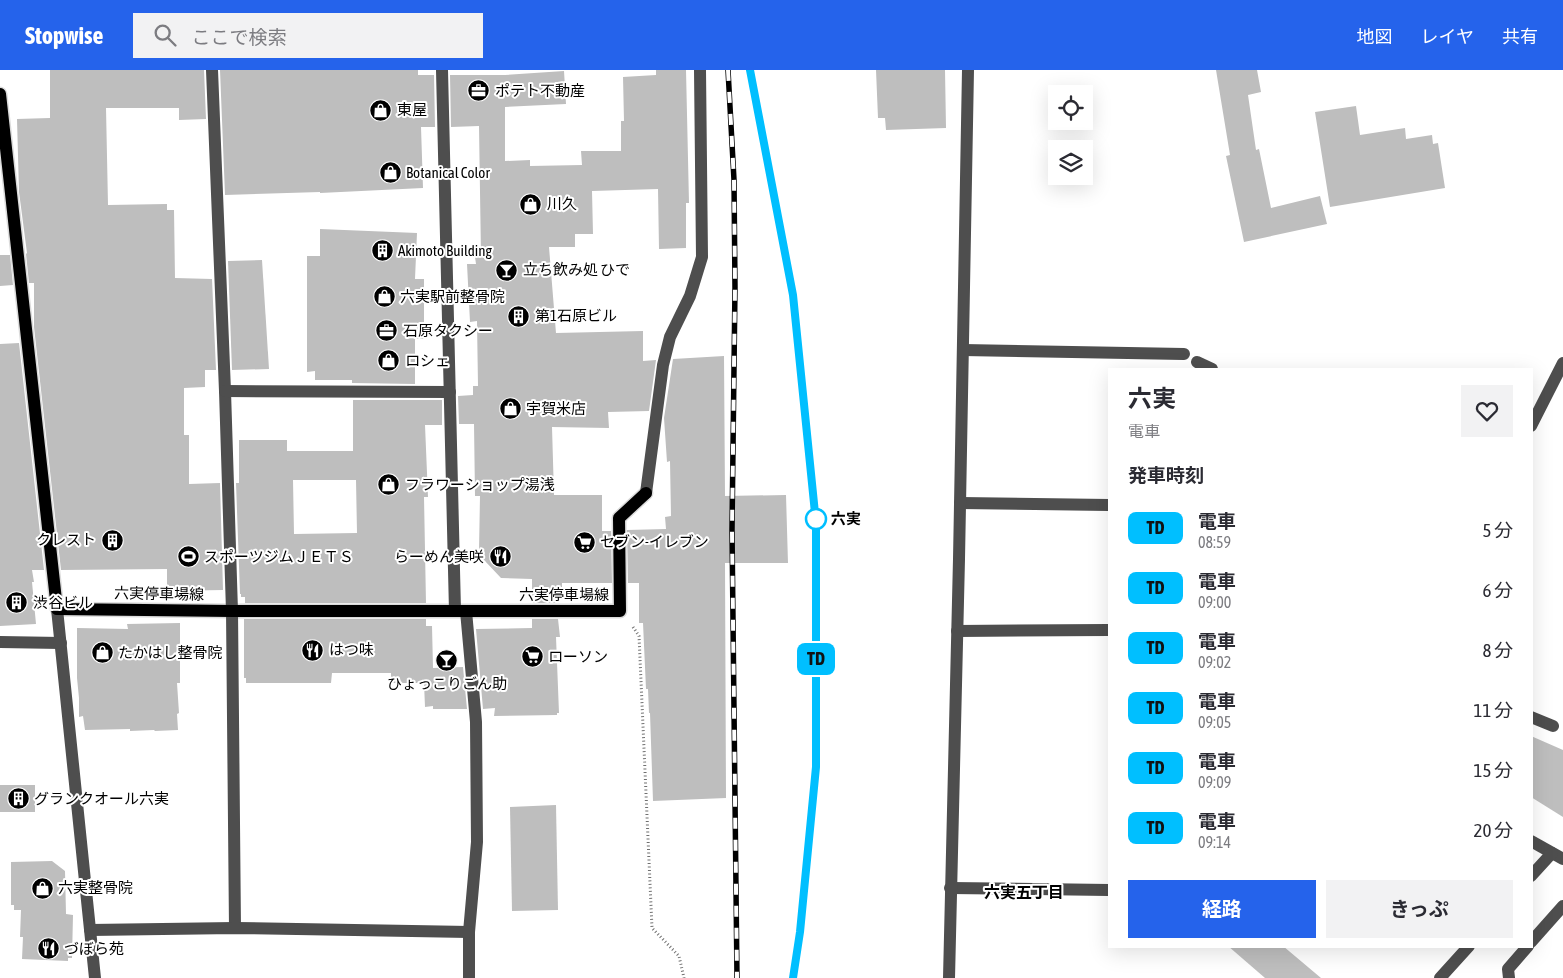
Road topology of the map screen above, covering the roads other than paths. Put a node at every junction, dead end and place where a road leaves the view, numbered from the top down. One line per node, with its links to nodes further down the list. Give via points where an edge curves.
1 (212, 70): 11 (street)
2 (442, 70): 12 (street)
3 (700, 70): 14 (street, via 702,257 690,296 670,337 663,366)
4 (968, 70): 6 (street)
5 (0, 94): 17 (main road)
6 (962, 350): 7 (street); 15 (street)
7 (1184, 354)
8 (1196, 362): 10 (street)
9 (1563, 363): 13 (street)
10 (1210, 368)
11 (225, 391): 12 (street); 18 (street)
12 (450, 392): 19 (street)
13 (1533, 422)
14 (646, 493): 19 (main road, 六実停車場線, via 619,518 620,611)
15 (960, 503): 16 (street); 21 (street)
16 (1108, 504)
17 (57, 609): 18 (main road, 六実停車場線); 23 (street)
18 (232, 611): 19 (main road, 六実停車場線); 32 (street)
19 (461, 611): 34 (street, via 476,722 477,842)
20 (1108, 630): 21 (street)
21 (957, 631): 29 (street)
22 (0, 642): 23 (street)
23 (61, 643): 33 (street)
24 (1533, 718): 25 (street)
25 (1553, 726)
26 (1533, 842): 27 (street)
27 (1558, 856): 28 (street)
28 (1533, 875)
29 (950, 888): 30 (street); 40 (street)
30 (1108, 890)
31 (1563, 906): 35 (street)
32 (235, 928): 33 (street); 34 (street)
33 (90, 930): 38 (street)
34 (469, 932): 39 (street)
35 (1533, 940)
36 (1467, 948): 41 (street)
37 (1526, 948): 42 (street, via 1508,969)
38 (95, 978)
39 (469, 978)
40 (949, 978)
41 (1440, 978)
42 (1509, 978)

